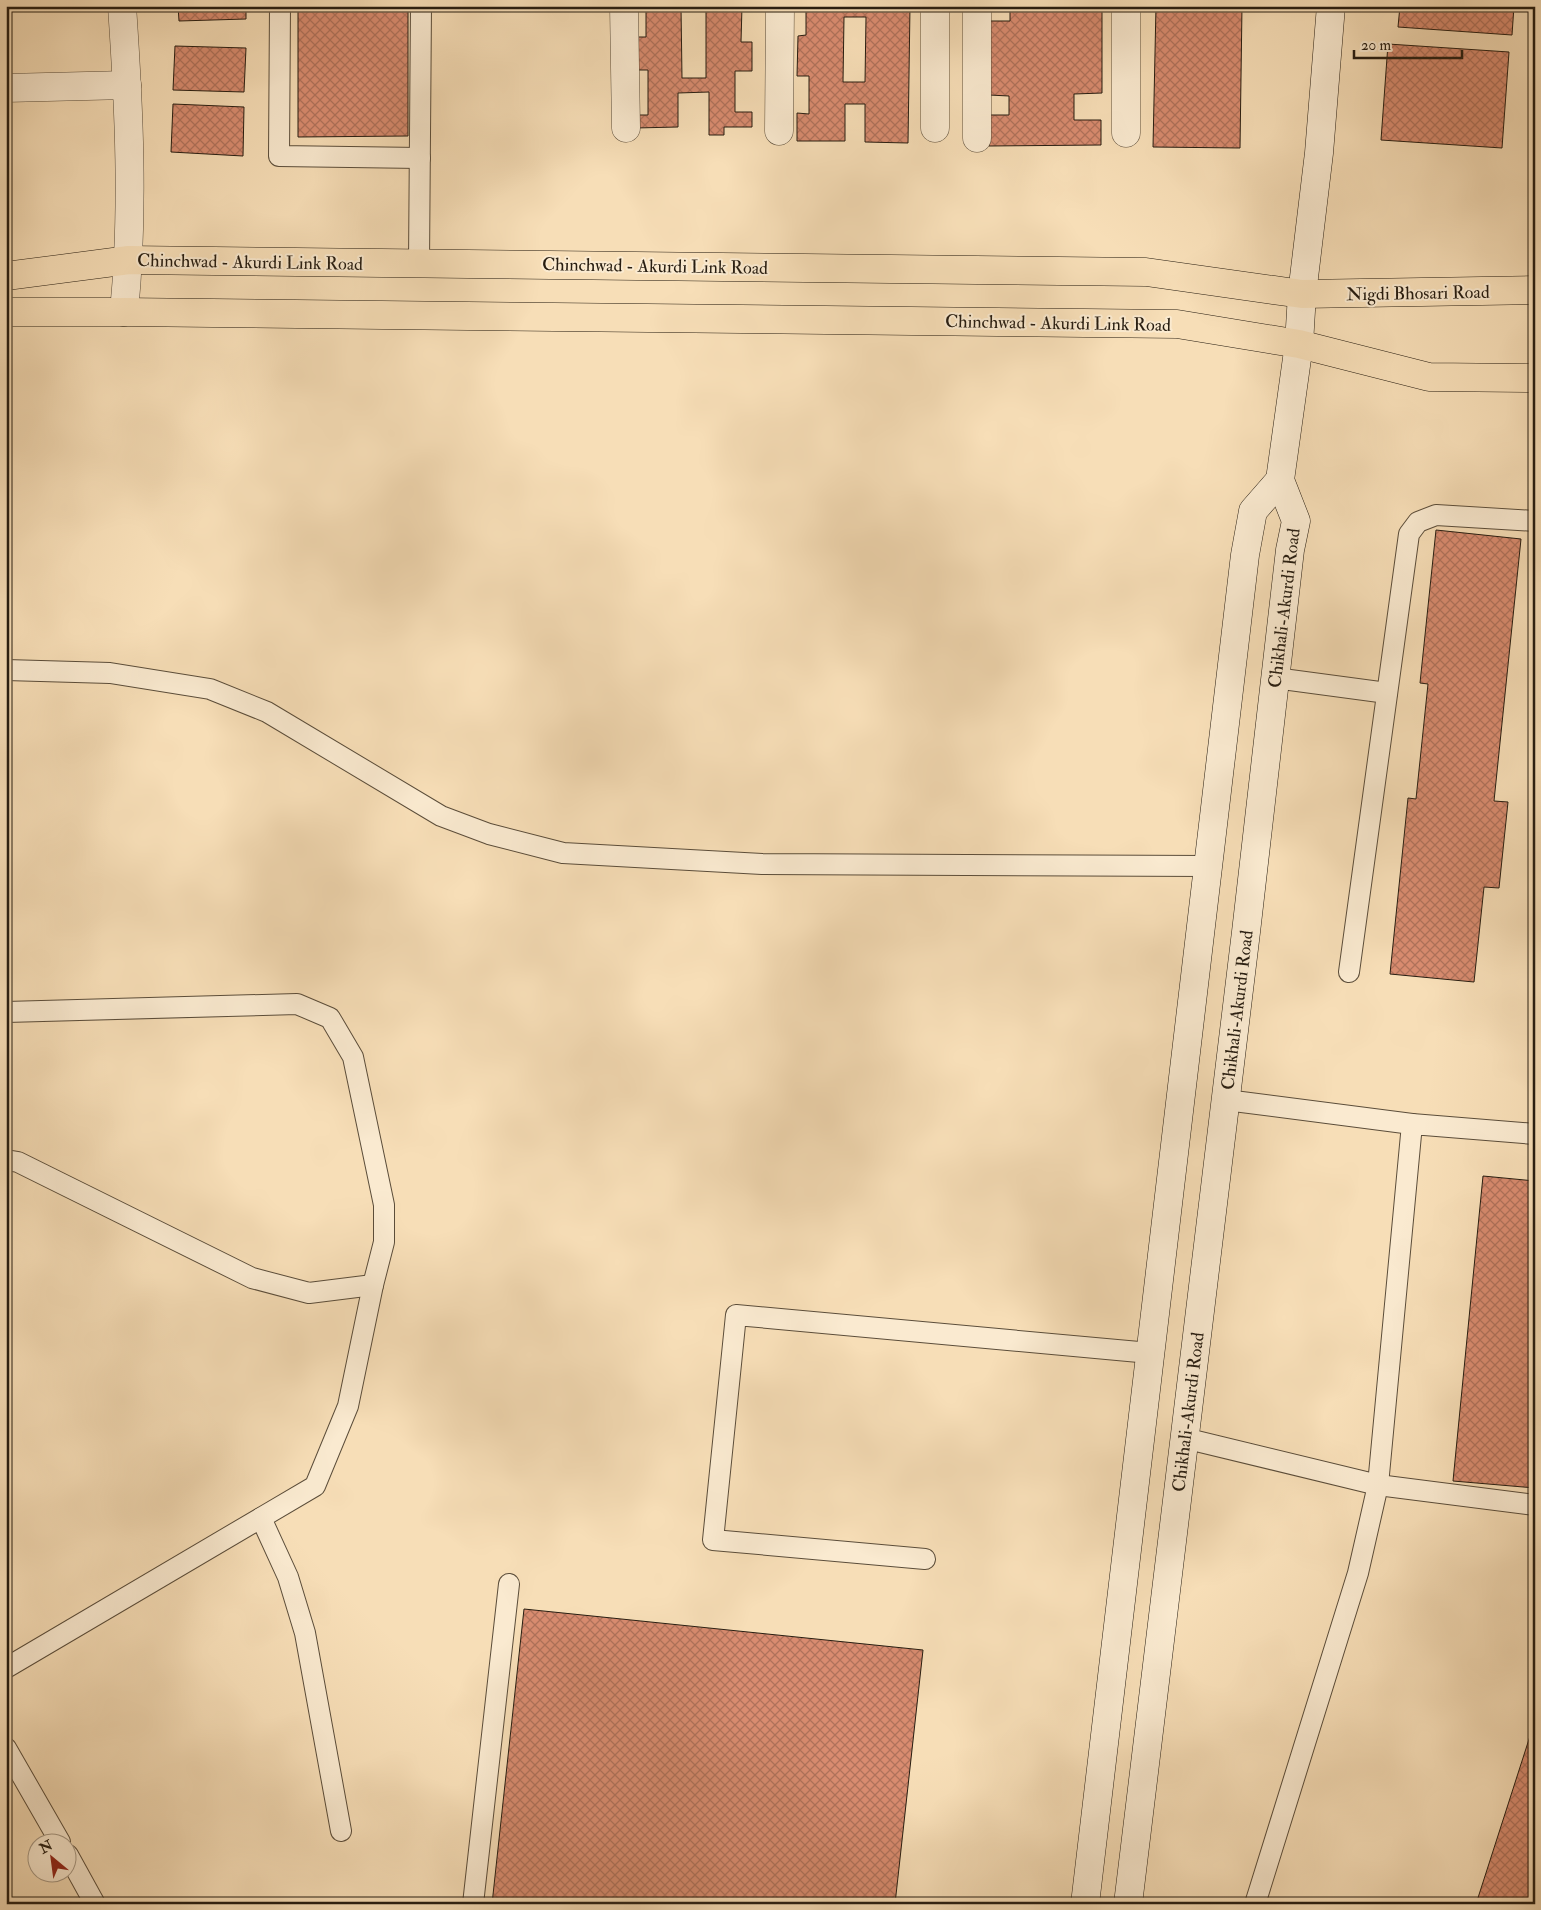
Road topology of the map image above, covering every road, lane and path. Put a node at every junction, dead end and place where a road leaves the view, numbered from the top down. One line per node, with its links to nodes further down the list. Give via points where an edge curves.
1 (122, 6): 10 (main road)
2 (280, 6): 17 (lane, via 278,156)
3 (421, 6): 17 (lane)
4 (624, 6): 12 (main road)
5 (780, 6): 14 (main road)
6 (935, 6): 13 (main road)
7 (977, 6): 16 (main road)
8 (1126, 6): 15 (main road)
9 (1331, 6): 22 (main road, via 1319,153)
10 (127, 85): 11 (main road); 18 (main road)
11 (6, 88)
12 (626, 128)
13 (934, 128)
14 (779, 131)
15 (1126, 133)
16 (977, 138)
17 (420, 158): 19 (lane)
18 (129, 260): 19 (main road, Chinchwad - Akurdi Link Road); 20 (main road, Chinchwad - Akurdi Link Road); 24 (main road)
19 (419, 264): 22 (main road, Chinchwad - Akurdi Link Road, via 1146,272)
20 (6, 276)
21 (1535, 290): 22 (main road, Nigdi Bhosari Road)
22 (1302, 294): 25 (main road)
23 (6, 312): 24 (main road, Chinchwad - Akurdi Link Road)
24 (124, 312): 25 (main road, Chinchwad - Akurdi Link Road, via 1176,324)
25 (1298, 344): 26 (main road, via 1429,377); 27 (main road)
26 (1535, 378)
27 (1280, 480): 30 (main road, Chikhali-Akurdi Road, via 1296,521); 32 (main road, via 1253,511)
28 (1535, 521): 31 (lane, via 1436,516 1418,522 1409,534)
29 (6, 670): 32 (lane, via 110,673 210,689 267,712 441,816 490,834 563,853 762,864)
30 (1275, 678): 31 (lane); 35 (main road, Chikhali-Akurdi Road)
31 (1387, 693): 33 (lane)
32 (1208, 866): 40 (main road)
33 (1348, 972)
34 (6, 1012): 39 (lane, via 298,1004 330,1018 353,1057 384,1205 384,1242)
35 (1226, 1100): 36 (lane); 41 (main road, Chikhali-Akurdi Road)
36 (1412, 1124): 37 (lane); 42 (lane)
37 (1535, 1134)
38 (6, 1160): 39 (lane, via 18,1162 252,1278 309,1293)
39 (373, 1285): 44 (lane, via 348,1406 315,1486)
40 (1150, 1354): 45 (lane, via 736,1315 713,1540); 54 (main road)
41 (1184, 1438): 42 (lane); 55 (main road, Chikhali-Akurdi Road)
42 (1378, 1485): 43 (lane); 56 (lane, via 1358,1573)
43 (1535, 1505)
44 (261, 1518): 47 (lane); 49 (lane, via 288,1577 305,1633)
45 (925, 1559)
46 (509, 1584): 53 (lane)
47 (6, 1668)
48 (6, 1748): 50 (lane)
49 (341, 1831)
50 (54, 1832)
51 (78, 1873): 52 (lane)
52 (95, 1904)
53 (474, 1904)
54 (1085, 1904)
55 (1128, 1904)
56 (1255, 1904)

